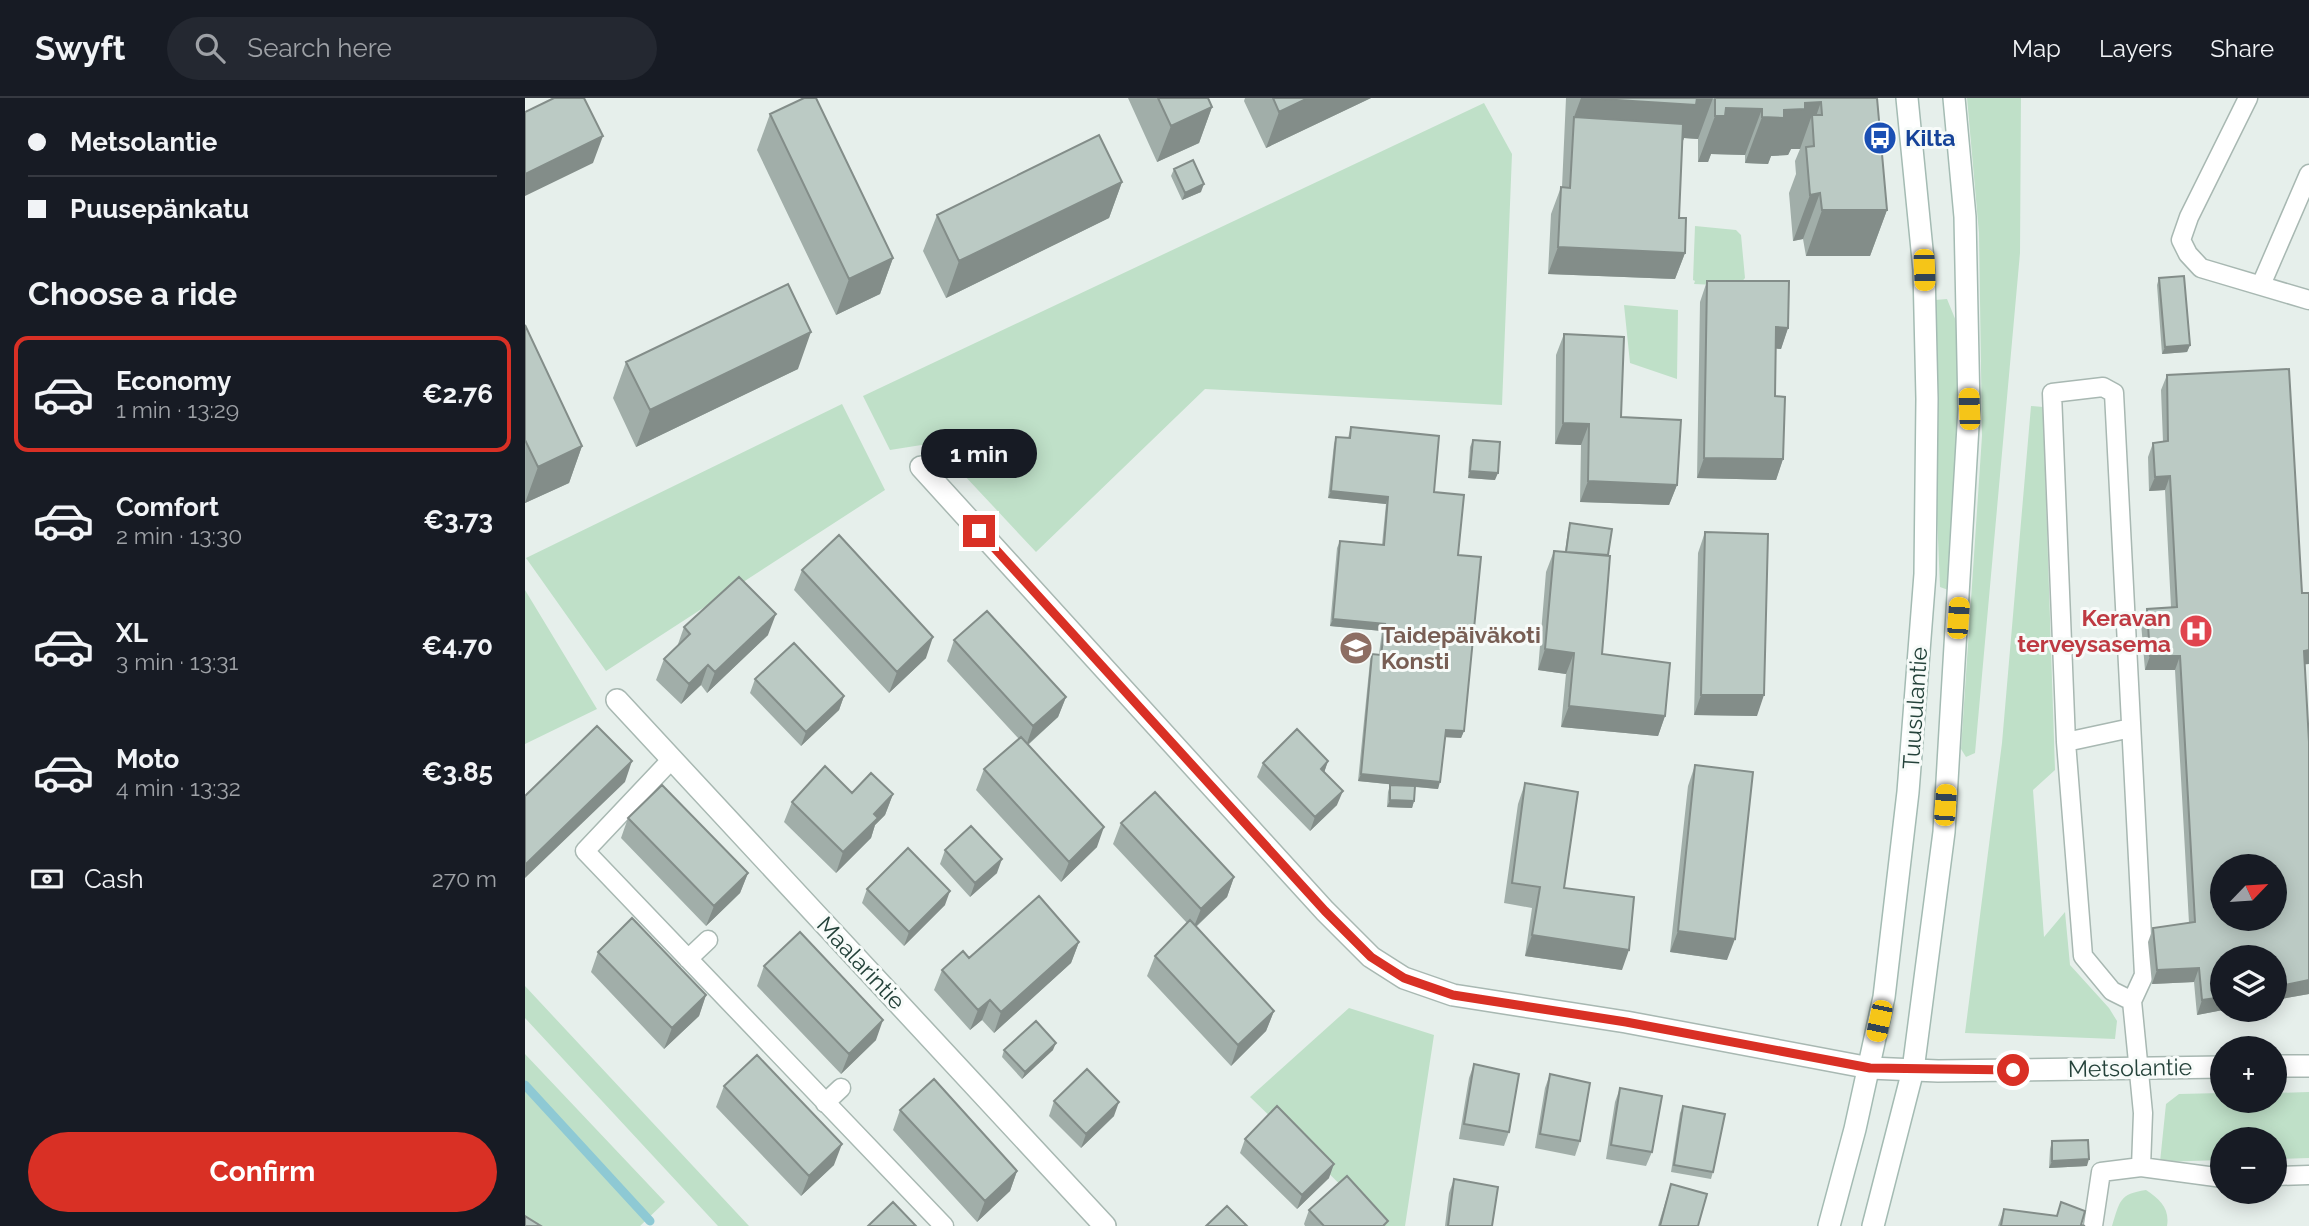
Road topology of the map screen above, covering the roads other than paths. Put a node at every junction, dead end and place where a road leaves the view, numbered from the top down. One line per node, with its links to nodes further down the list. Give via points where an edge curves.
1 (1907, 98): 18 (street, Tuusulantie, via 1924,270 1925,573 1909,792 1884,997)
2 (1954, 98): 20 (street, Tuusulantie, via 1965,217 1969,409 1944,832)
3 (2248, 98): 5 (lane, via 2181,240 2201,268)
4 (2309, 174): 5 (lane)
5 (2261, 285): 6 (lane)
6 (2309, 300)
7 (922, 467): 18 (street, Metsolantie, via 1325,911 1371,957 1404,978 1453,995)
8 (617, 700): 11 (street, Maalarintie)
9 (2131, 727): 10 (lane); 10 (lane, via 2114,393 2103,387 2052,393); 14 (lane, via 2144,975)
10 (2066, 742): 14 (lane, via 2083,956 2112,991)
11 (671, 760): 13 (lane, via 585,851); 28 (street, Maalarintie)
12 (708, 940): 13 (lane)
13 (688, 959): 22 (lane)
14 (2132, 1001): 19 (lane)
15 (2287, 1066): 16 (street)
16 (2309, 1066)
17 (2210, 1067): 19 (street, Metsolantie)
18 (1870, 1068): 20 (street, Metsolantie); 29 (street, Tuusulantie)
19 (2139, 1068): 20 (street, Metsolantie); 23 (lane)
20 (1913, 1070): 30 (street, Tuusulantie)
21 (841, 1088): 22 (lane)
22 (825, 1103): 27 (lane)
23 (2141, 1167): 25 (lane); 31 (lane, via 2101,1172)
24 (2309, 1175): 26 (lane)
25 (2210, 1176)
26 (2287, 1176)
27 (944, 1226)
28 (1105, 1226)
29 (1829, 1226)
30 (1873, 1226)
31 (2093, 1226)

